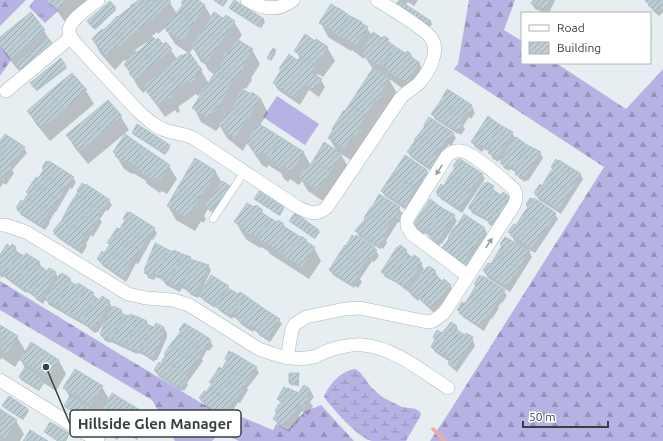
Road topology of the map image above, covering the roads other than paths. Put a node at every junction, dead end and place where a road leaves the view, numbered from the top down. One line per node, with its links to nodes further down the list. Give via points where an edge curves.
1 (98, 0): 5 (street, via 74,20 69,29)
2 (247, 0): 3 (street, via 269,8 282,7)
3 (293, 0)
4 (377, 0): 7 (street, via 427,33 434,46 432,59 422,78 400,99 330,203 321,212 314,213 301,209)
5 (71, 37): 6 (street); 7 (street, via 135,108 154,124 169,132 190,136)
6 (6, 91)
7 (244, 171): 8 (lane)
8 (213, 219)
9 (0, 225): 11 (street, via 26,232 124,292 133,296 173,300 189,305 259,349)
10 (468, 276): 10 (street, one-way to 10, via 514,205 516,193 468,152 458,150 447,156 406,224 412,234); 11 (street, via 444,313 433,321 427,322 360,308 306,317 292,329)
11 (287, 358): 13 (street, via 314,356 349,345 377,347 402,358)
12 (0, 380): 14 (street)
13 (448, 388)
14 (98, 441)

